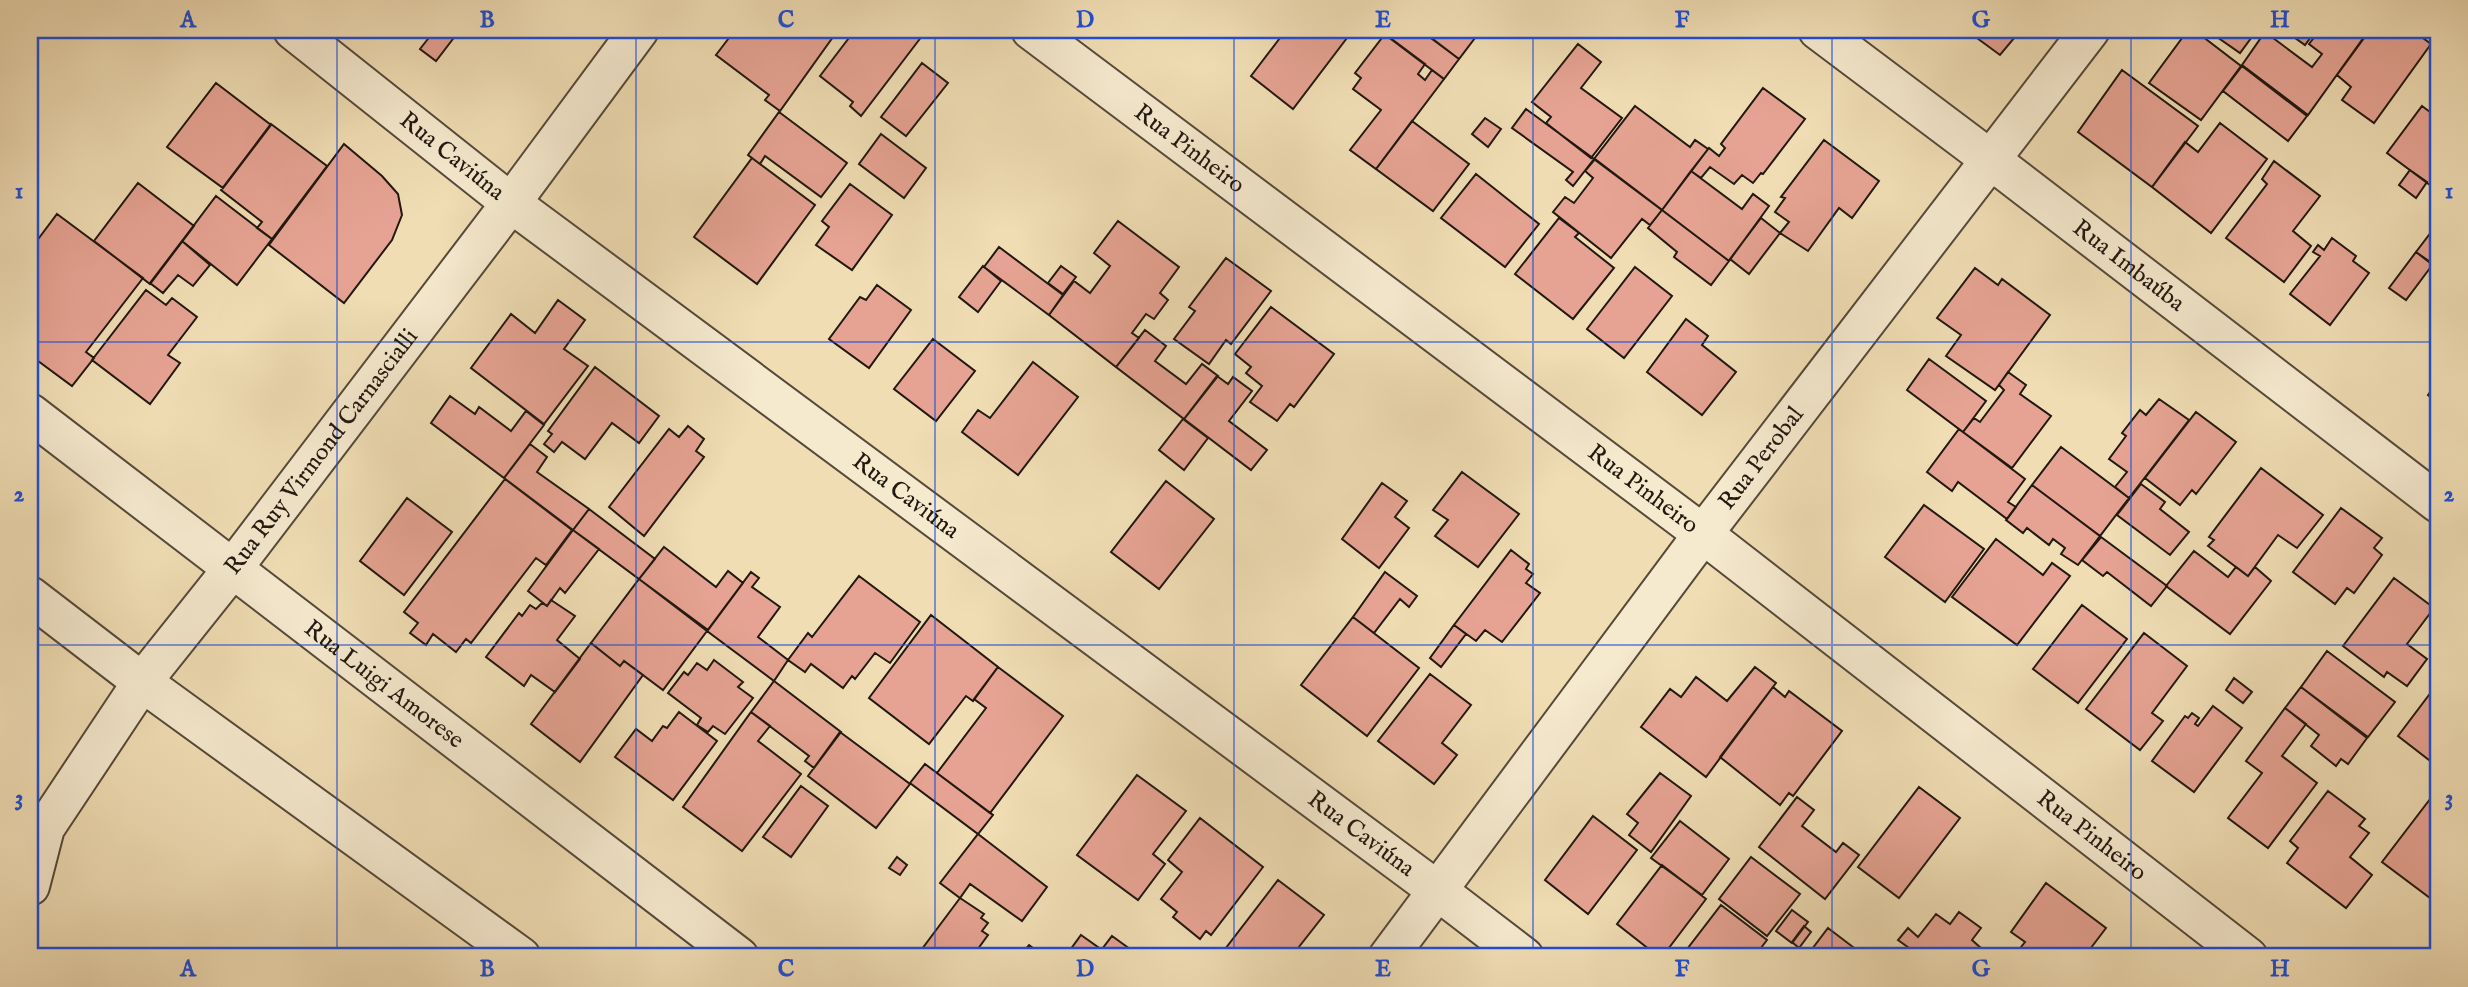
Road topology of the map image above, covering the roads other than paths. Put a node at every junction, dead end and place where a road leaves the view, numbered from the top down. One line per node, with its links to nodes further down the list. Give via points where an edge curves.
1 (293, 30): 7 (street, Rua Caviúna)
2 (639, 30): 7 (street, Rua Ruy Virmond Carnascialli)
3 (1031, 30): 10 (street, Rua Pinheiro)
4 (1818, 30): 6 (street, Rua Imbaúba)
5 (2090, 30): 6 (street, Rua Perobal)
6 (1991, 160): 9 (street, Rua Imbaúba); 10 (street, Rua Perobal)
7 (511, 203): 11 (street, Rua Ruy Virmond Carnascialli); 15 (street, Rua Caviúna)
8 (30, 413): 11 (street, Rua Luigi Amorese)
9 (2438, 503)
10 (1703, 534): 15 (street, Rua Perobal); 20 (street, Rua Pinheiro)
11 (233, 568): 13 (street, Rua Ruy Virmond Carnascialli); 17 (street, Rua Luigi Amorese)
12 (30, 596): 13 (street)
13 (142, 682): 14 (street, Rua Ruy Virmond Carnascialli, via 45,828); 16 (street)
14 (30, 886)
15 (1438, 891): 18 (street, Rua Perobal); 19 (street, Rua Caviúna)
16 (521, 957)
17 (739, 957)
18 (1388, 957)
19 (1524, 957)
20 (2248, 957)

